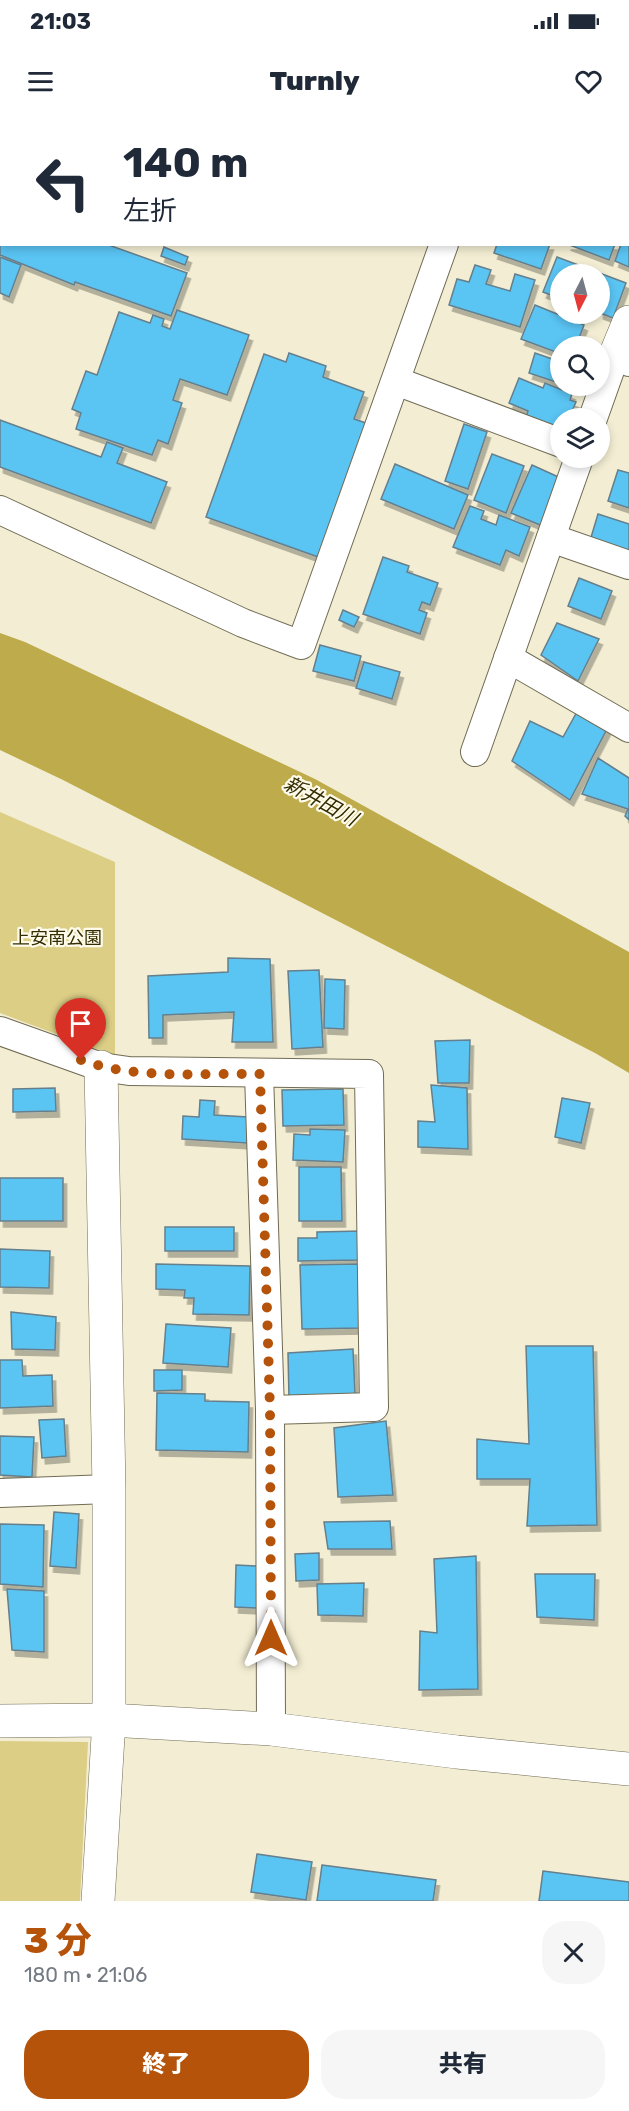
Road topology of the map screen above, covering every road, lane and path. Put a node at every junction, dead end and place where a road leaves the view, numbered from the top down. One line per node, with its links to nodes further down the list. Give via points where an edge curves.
1 (443, 246): 4 (street)
2 (629, 322): 3 (street)
3 (622, 359): 5 (street)
4 (396, 381): 6 (street); 8 (street, via 301,645 243,623)
5 (598, 408)
6 (550, 439)
7 (576, 468): 9 (street)
8 (0, 510)
9 (551, 538): 10 (street); 11 (street)
10 (629, 566)
11 (508, 658): 12 (street); 13 (street)
12 (629, 728)
13 (475, 752)
14 (0, 1031): 15 (street)
15 (101, 1067): 16 (street); 18 (street)
16 (260, 1074): 17 (street); 17 (street, via 369,1074 374,1407)
17 (270, 1410): 22 (street)
18 (109, 1490): 19 (street); 20 (street)
19 (0, 1493)
20 (108, 1720): 21 (street); 22 (street); 24 (street)
21 (0, 1721)
22 (271, 1729): 23 (street)
23 (629, 1769)
24 (98, 1901)

